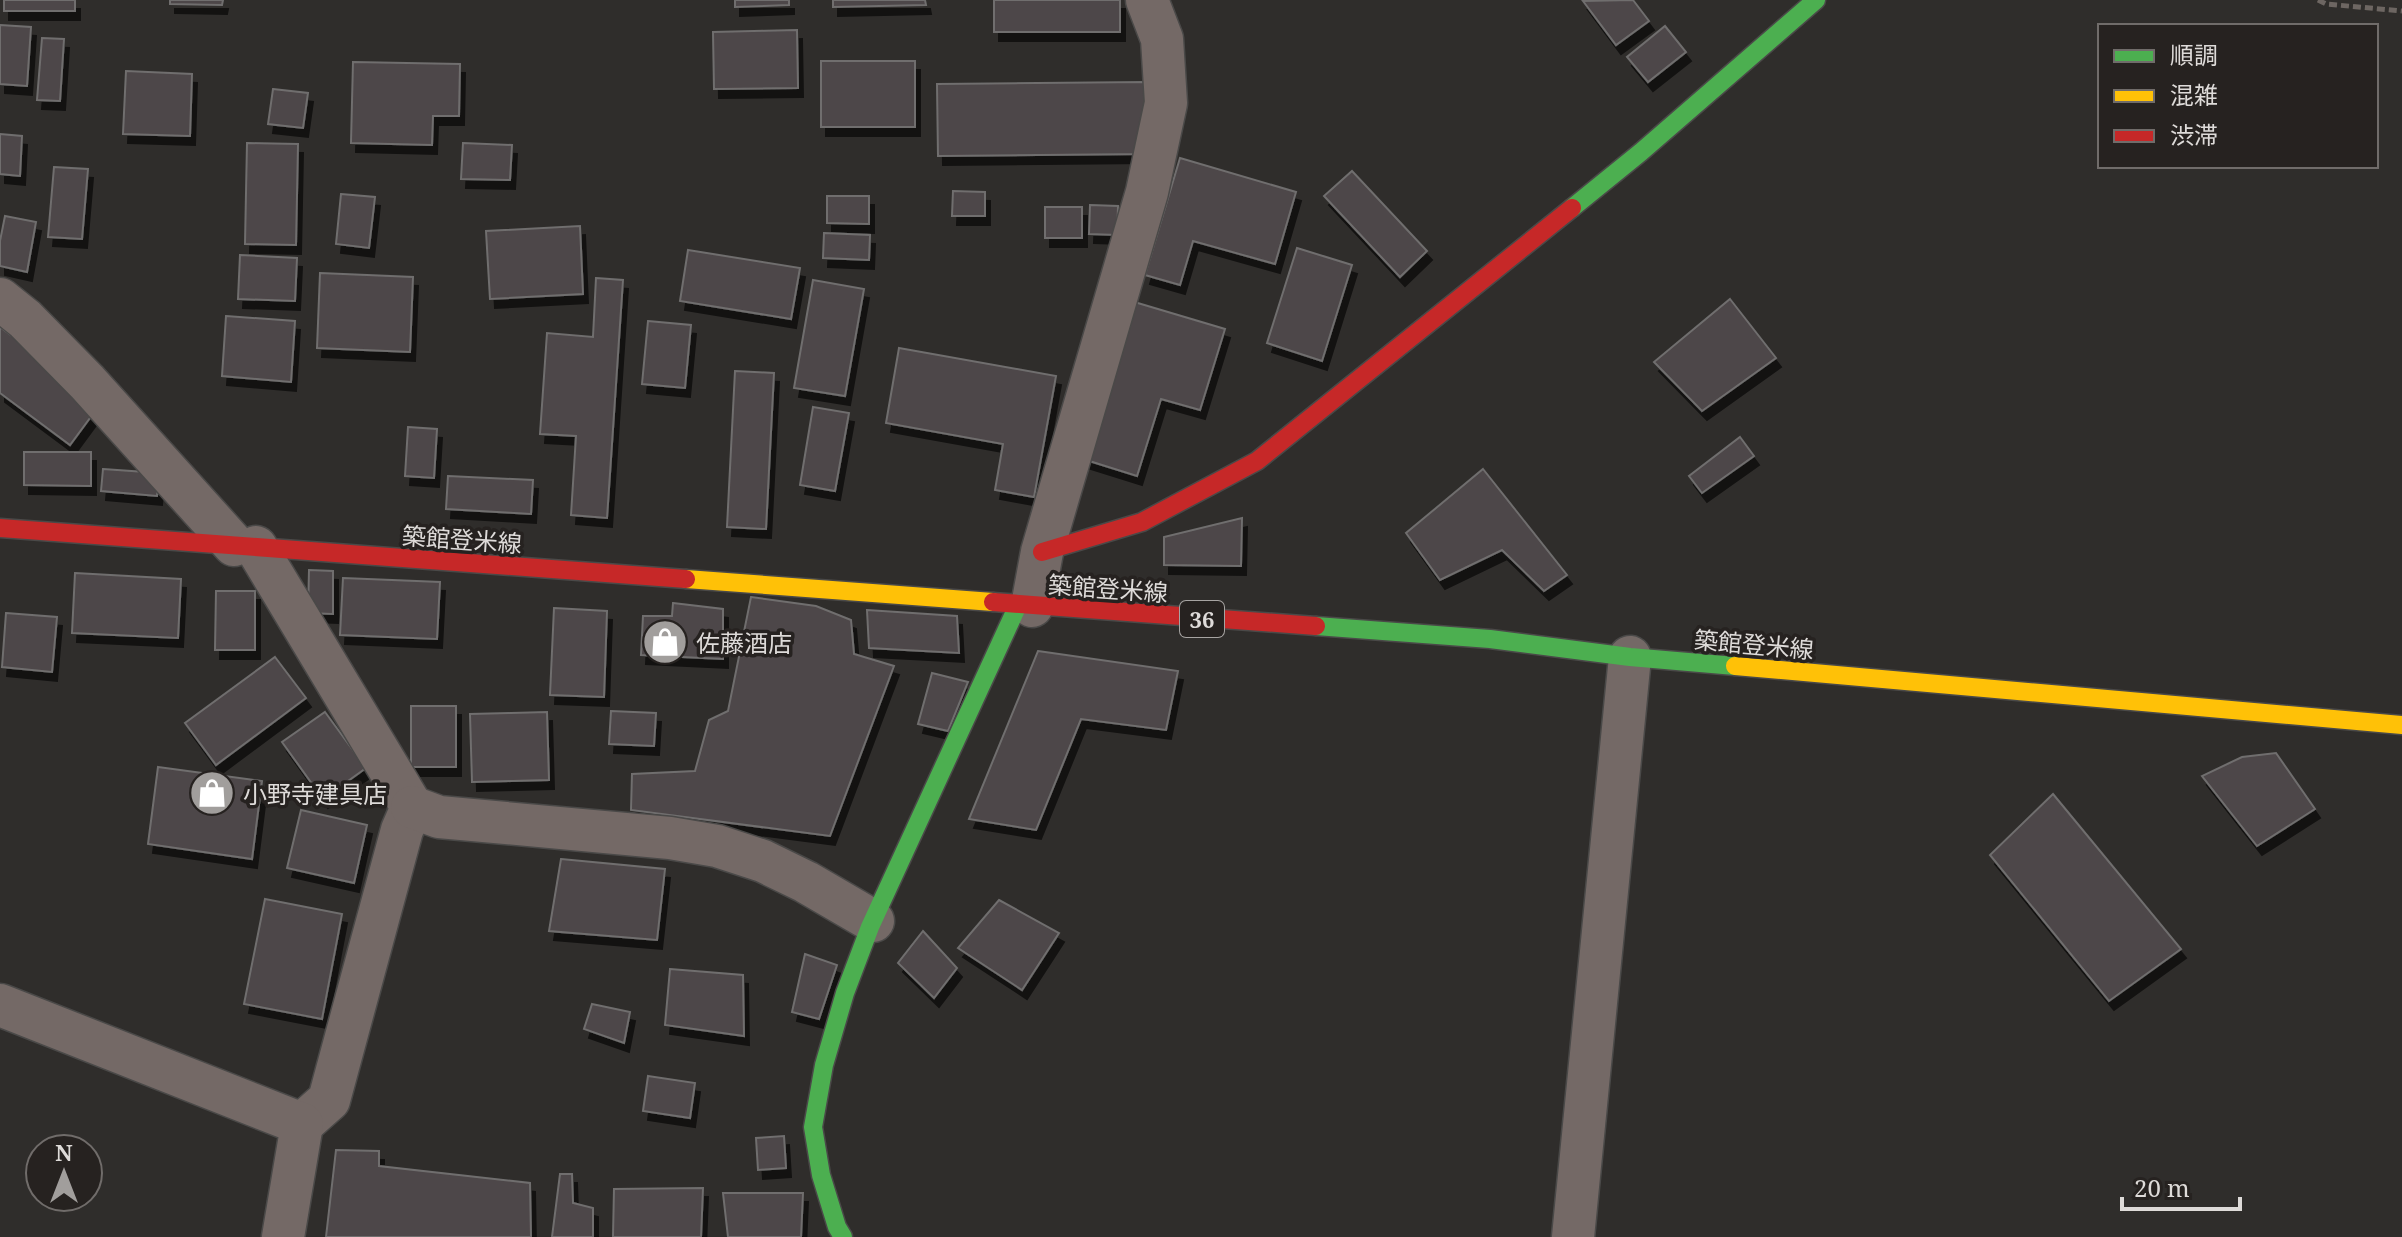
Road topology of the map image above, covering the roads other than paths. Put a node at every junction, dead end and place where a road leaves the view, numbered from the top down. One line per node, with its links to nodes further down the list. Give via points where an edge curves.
1 (1147, 0): 6 (street, via 1162,39 1166,103 1147,192)
2 (1816, 0): 6 (main road, via 1641,152 1257,461 1142,522)
3 (0, 299): 5 (street)
4 (0, 528): 5 (main road, 築館登米線 / 36)
5 (245, 546): 7 (main road, 築館登米線 / 36); 10 (street)
6 (1042, 552): 7 (street)
7 (1025, 606): 8 (main road, 築館登米線 / 36, via 1490,639); 11 (main road)
8 (1630, 657): 9 (main road, 築館登米線 / 36); 16 (street)
9 (2402, 725)
10 (412, 807): 11 (street, via 439,817 717,846 763,861); 13 (street, via 329,1100)
11 (873, 921): 15 (main road, via 824,1065 813,1127 821,1175)
12 (0, 1005): 13 (street)
13 (302, 1124): 14 (street)
14 (283, 1237)
15 (843, 1237)
16 (1573, 1237)

